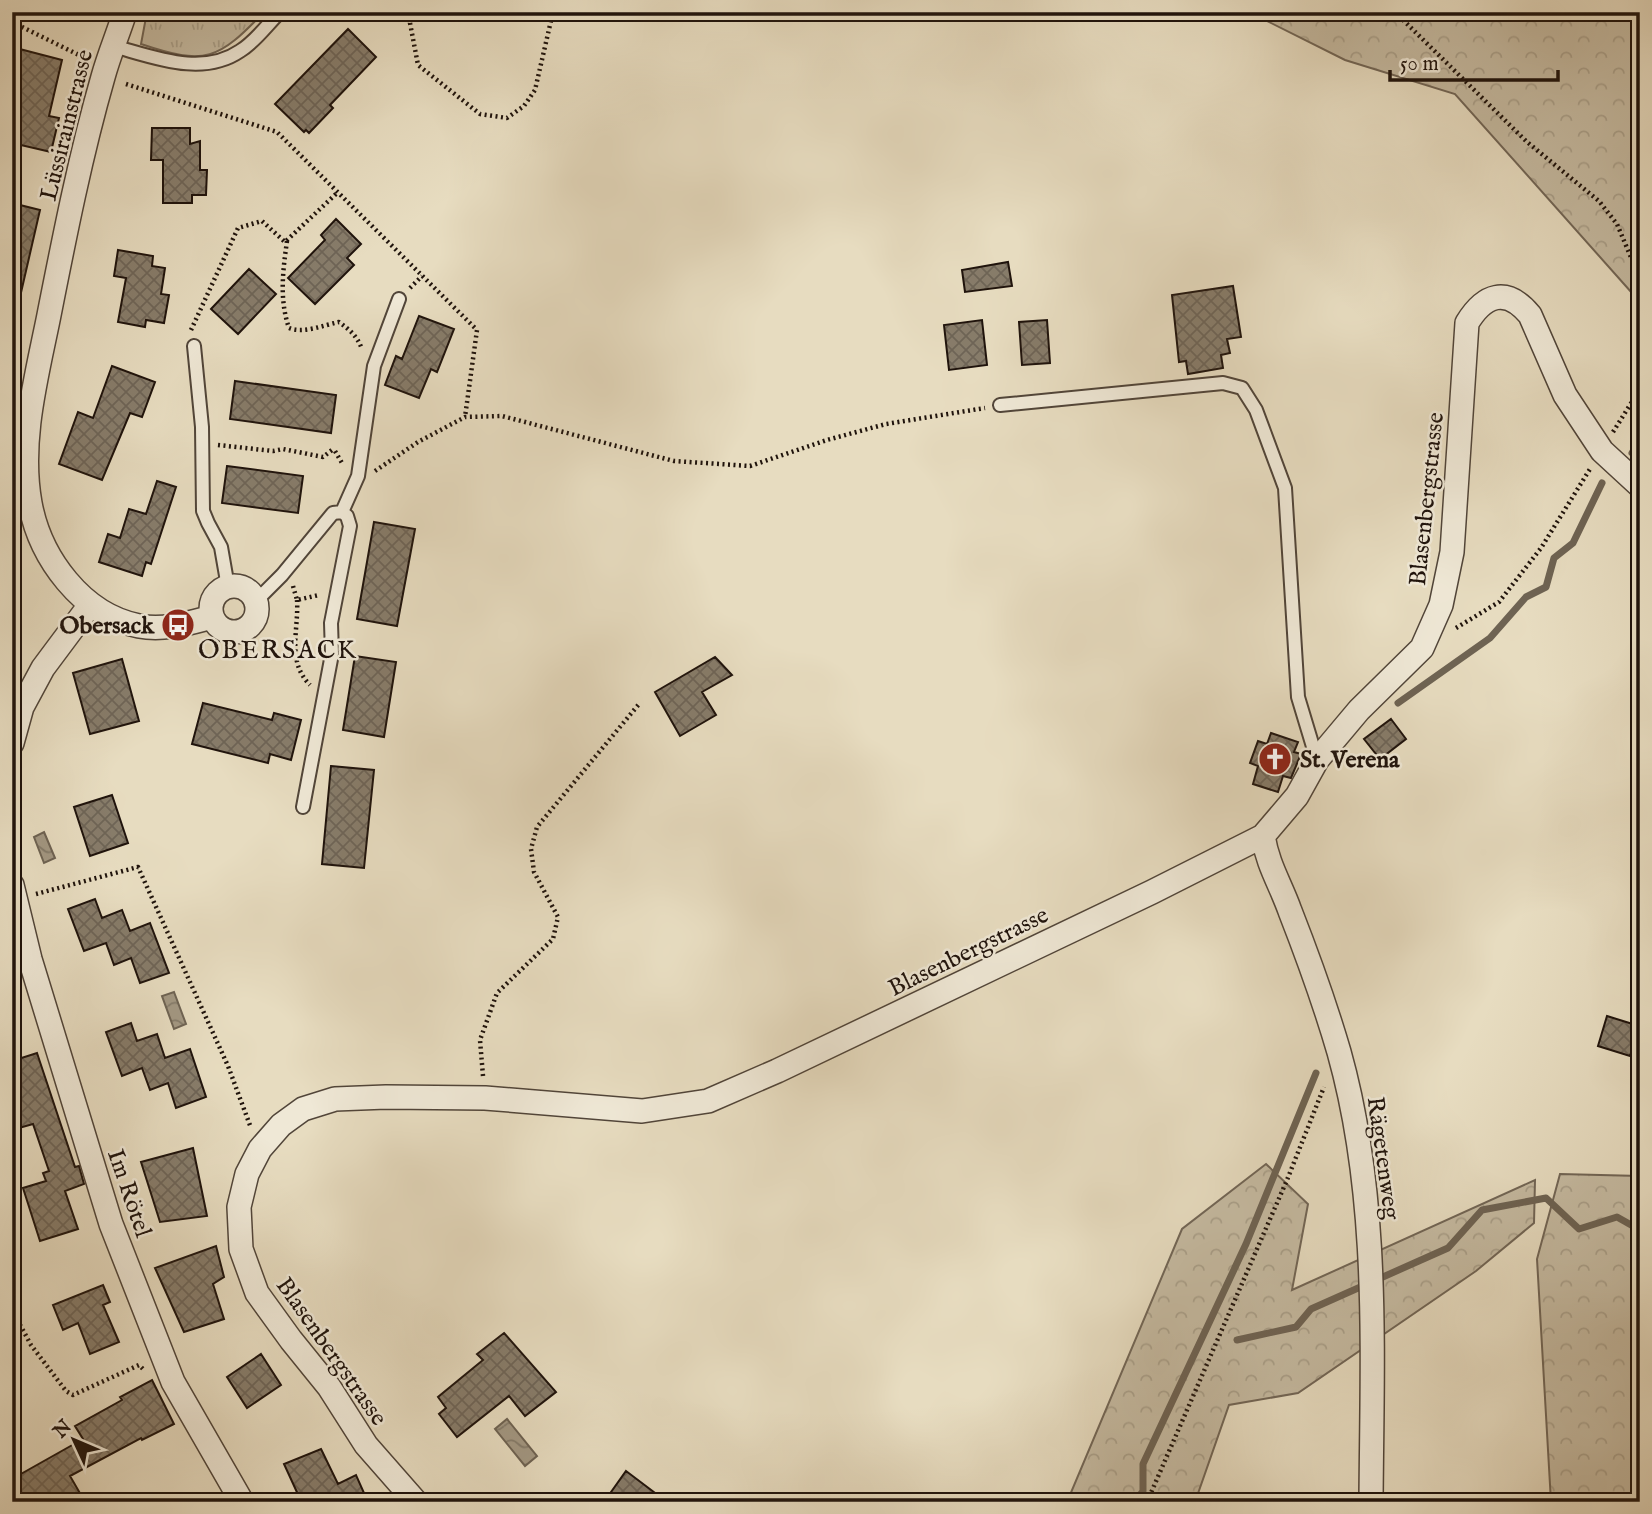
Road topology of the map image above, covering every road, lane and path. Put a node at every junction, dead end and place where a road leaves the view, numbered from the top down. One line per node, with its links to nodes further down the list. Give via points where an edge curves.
1 (125, 12): 7 (street, Lüssirainstrasse)
2 (411, 12): 3 (path, via 418,65 480,114 507,118 524,106 534,90)
3 (553, 12)
4 (1395, 12): 12 (path, via 1527,142 1599,201 1617,224)
5 (279, 13): 7 (lane, via 241,51 217,62 183,64)
6 (12, 22): 8 (path)
7 (113, 46): 30 (street, Lüssirainstrasse, via 62,251 29,417 27,464 30,503 40,537 60,573)
8 (91, 61)
9 (126, 84): 10 (path, via 277,132)
10 (337, 194): 11 (path); 18 (path, via 477,331)
11 (287, 240): 14 (path, via 282,293 289,328 295,331 339,322); 15 (path, via 262,221 238,228 191,327)
12 (1640, 279)
13 (399, 299): 22 (lane, via 374,366)
14 (359, 340)
15 (194, 346): 19 (lane)
16 (1640, 389): 20 (path)
17 (1000, 405): 18 (path, via 886,424 750,466 674,461 502,416); 36 (lane, via 1223,383 1242,388 1256,410 1284,488 1298,697)
18 (464, 418): 22 (path, via 372,474)
19 (202, 445): 21 (path, via 283,449 323,457); 26 (lane, via 203,510 221,547)
20 (1602, 450): 23 (street, Blasenbergstrasse); 32 (path, via 1541,548 1499,602); 36 (street, Blasenbergstrasse, via 1565,395 1521,304 1507,297 1491,298 1476,308 1467,324 1452,552 1441,605 1422,648 1359,710)
21 (335, 451)
22 (358, 476): 24 (lane)
23 (1640, 486)
24 (342, 512): 29 (lane, via 333,513); 33 (lane, via 350,526 331,623 332,654)
25 (293, 584): 28 (path)
26 (228, 587): 29 (street, via 242,587); 31 (street, via 214,598)
27 (312, 597): 28 (path)
28 (297, 600): 33 (path, via 294,646 300,674 309,685)
29 (256, 601): 31 (street, via 257,614 245,630 225,631)
30 (90, 605): 31 (street, Lüssirainstrasse, via 139,626 178,625); 35 (street, via 43,667 22,707)
31 (212, 617)
32 (1455, 629)
33 (325, 691): 37 (lane)
34 (639, 704): 41 (path, via 537,827 531,849 534,872 558,917 553,939 497,993 480,1040)
35 (12, 743)
36 (1317, 760): 38 (street, Blasenbergstrasse, via 1297,796)
37 (303, 807)
38 (1264, 836): 41 (street, Blasenbergstrasse, via 777,1072 708,1101 642,1111); 48 (street, Rägetenweg, via 1266,857 1307,954 1339,1052 1354,1118 1373,1300)
39 (14, 892): 42 (path, via 138,867 228,1066); 45 (street, Im Rötel, via 111,1224 173,1382)
40 (1325, 1085): 47 (path)
41 (485, 1098): 42 (street, Blasenbergstrasse, via 335,1099 303,1109)
42 (260, 1149): 46 (street, Blasenbergstrasse, via 247,1174 239,1207 241,1249 257,1293 330,1387 366,1445)
43 (12, 1310): 44 (path, via 32,1345 73,1395)
44 (139, 1365)
45 (242, 1502)
46 (416, 1502)
47 (1147, 1502)
48 (1371, 1502)

